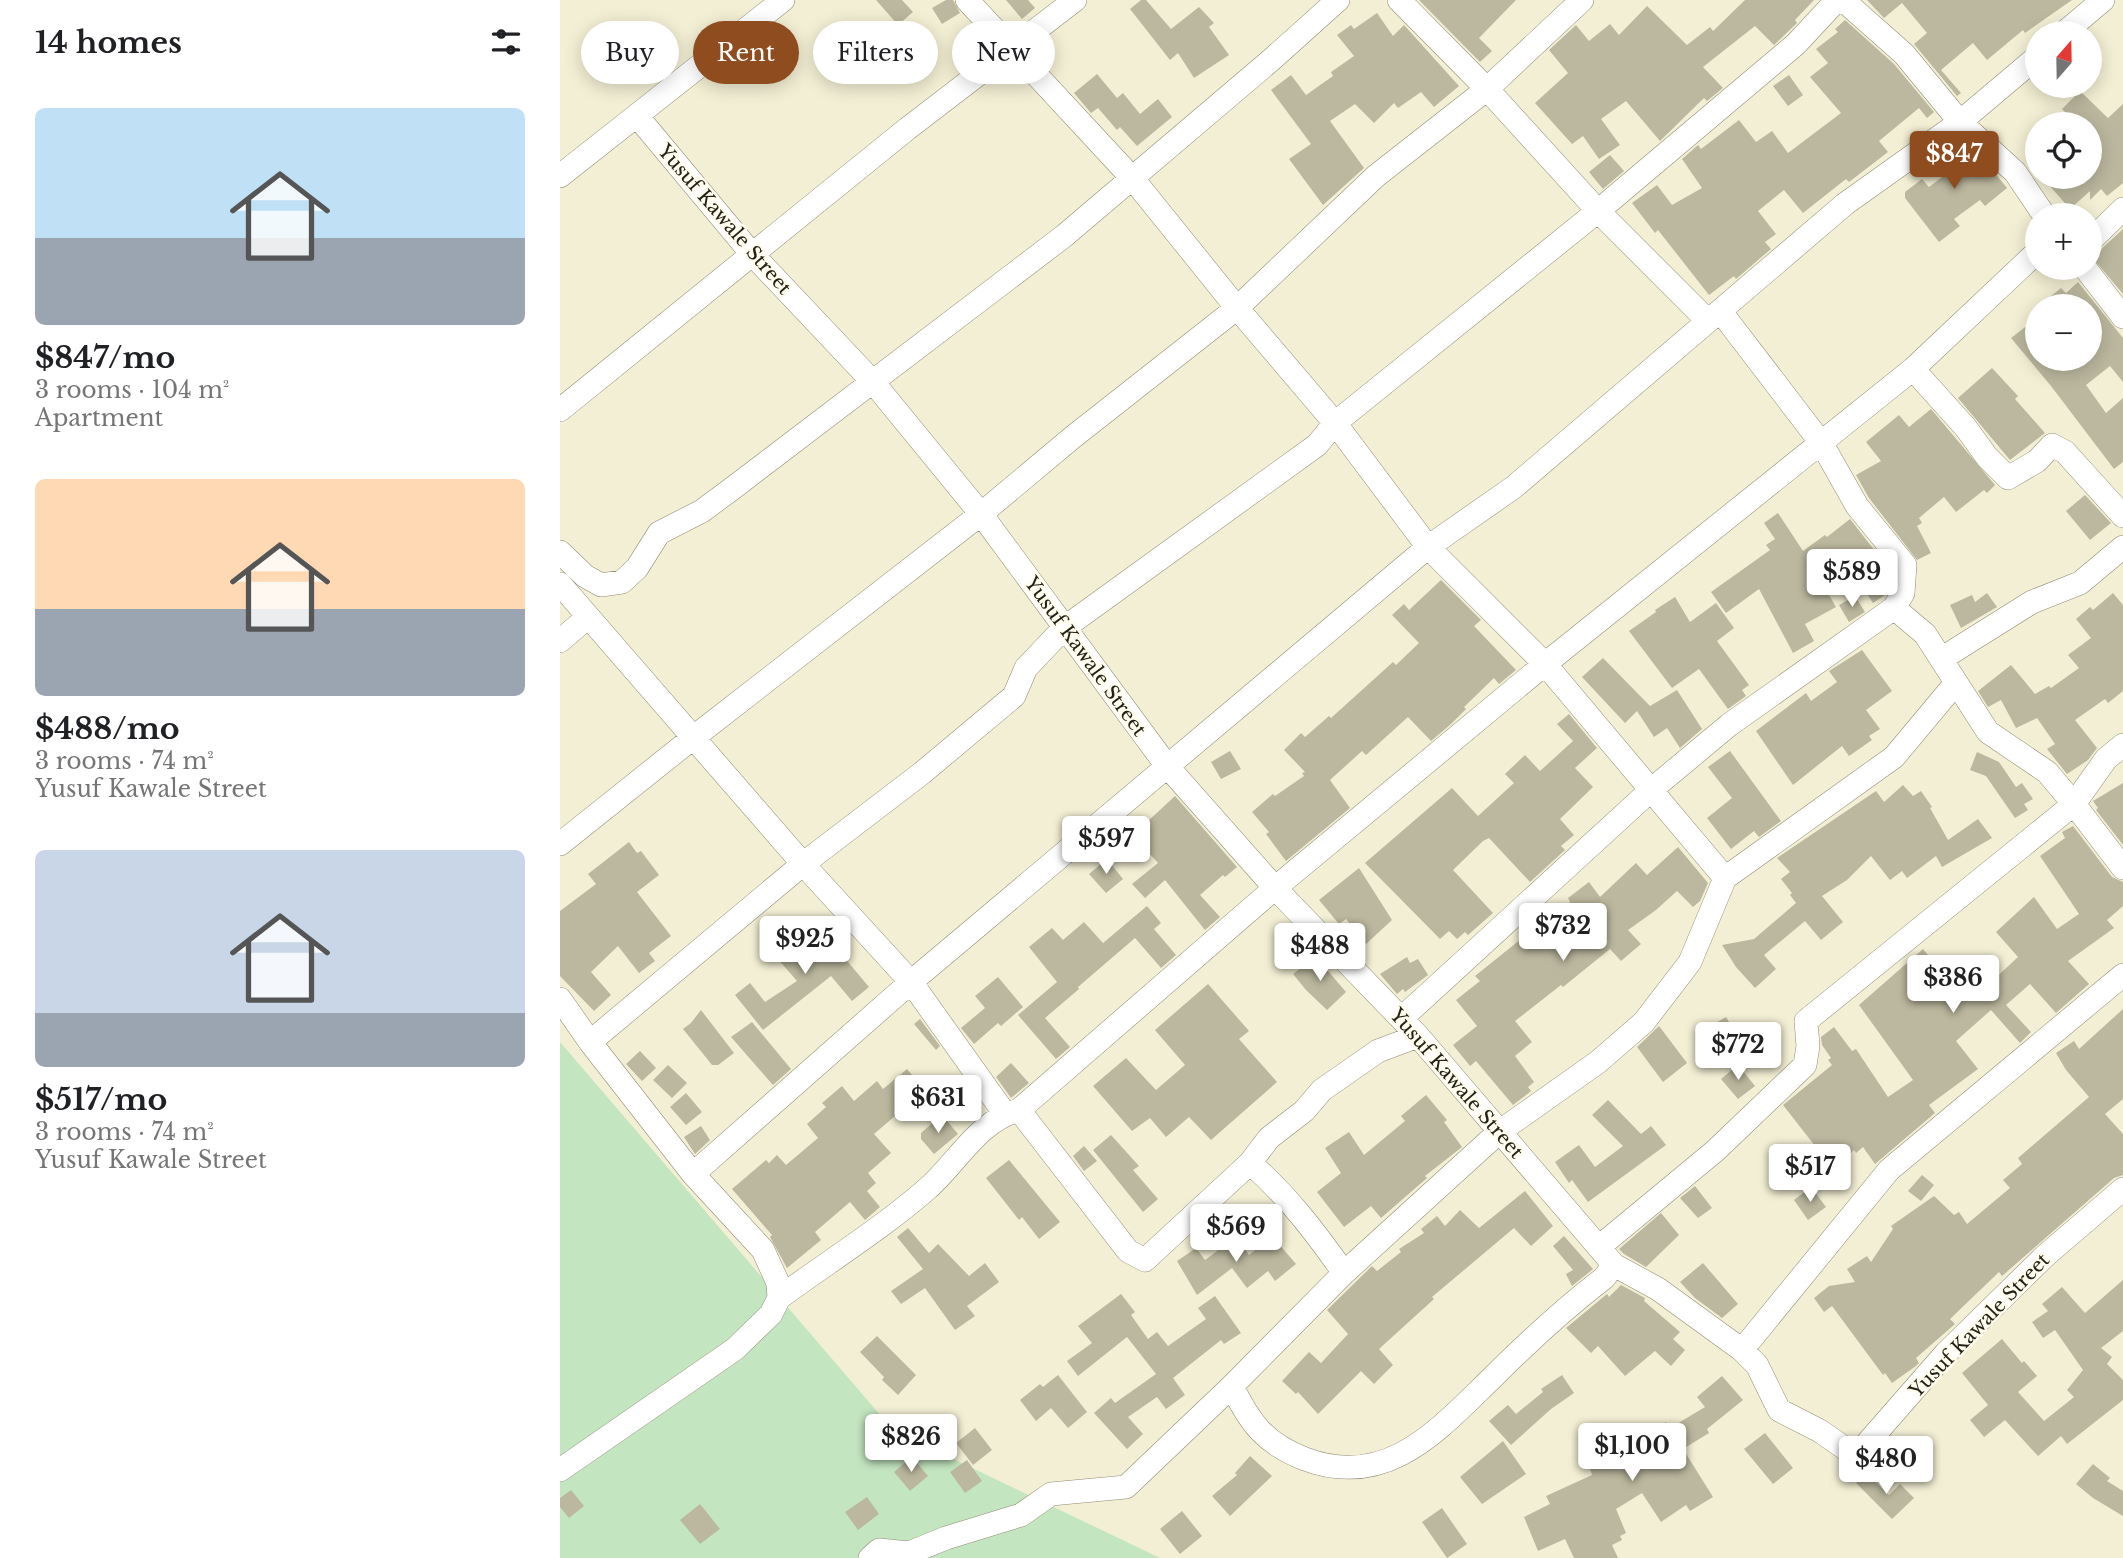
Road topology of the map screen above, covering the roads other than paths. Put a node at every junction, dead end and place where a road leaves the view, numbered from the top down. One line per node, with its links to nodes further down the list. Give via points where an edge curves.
1 (783, 0): 17 (street)
2 (967, 0): 10 (street)
3 (1075, 0): 11 (street)
4 (1338, 0): 20 (street)
5 (1399, 0): 16 (street)
6 (1582, 0): 16 (street)
7 (1837, 0): 23 (street, via 1796,44)
8 (1843, 0): 18 (street, via 1904,54)
9 (2103, 0): 12 (street)
10 (986, 21)
11 (1047, 21)
12 (2078, 21)
13 (2025, 67): 18 (street)
14 (966, 84): 25 (street)
15 (1045, 84): 20 (street)
16 (1487, 89): 23 (street); 28 (street, via 1376,176)
17 (637, 117): 19 (street); 25 (street, Yusuf Kawale Street)
18 (1961, 122): 21 (street, via 2015,172); 29 (street, via 1846,204)
19 (560, 176)
20 (1133, 179): 28 (street); 32 (street)
21 (2036, 203)
22 (2123, 209): 24 (street)
23 (1598, 211): 29 (street); 34 (street)
24 (2102, 229)
25 (752, 254): 32 (street, Yusuf Kawale Street); 33 (street)
26 (2025, 263): 31 (street)
27 (2094, 280): 30 (street)
28 (1237, 308): 34 (street); 36 (street)
29 (1714, 317): 35 (street); 38 (street, via 1514,487)
30 (2123, 317)
31 (1913, 369): 35 (street); 37 (street, via 2008,478 2037,461 2052,445 2065,452)
32 (873, 382): 36 (street, Yusuf Kawale Street); 40 (street, via 702,511 659,533 637,568 622,582 601,585 584,576)
33 (560, 410)
34 (1335, 423): 38 (street); 44 (street, via 1317,445)
35 (1822, 444): 42 (street, via 1857,506 1905,565 1903,593); 47 (street)
36 (981, 514): 44 (street, Yusuf Kawale Street); 49 (street)
37 (2123, 516)
38 (1429, 547): 47 (street); 51 (street)
39 (2123, 547): 46 (street, via 2080,583 2032,602)
40 (560, 552)
41 (560, 584): 43 (street)
42 (1894, 608): 46 (street, via 1925,634); 52 (street, via 1729,725)
43 (589, 617): 45 (street); 49 (street)
44 (1064, 628): 51 (street, Yusuf Kawale Street); 55 (street, via 1026,668 1014,696)
45 (560, 641)
46 (1941, 659): 48 (street)
47 (1545, 664): 52 (street); 58 (street)
48 (1955, 684): 53 (street, via 1988,732 2047,772); 57 (street, via 1894,757)
49 (694, 737): 54 (street); 55 (street)
50 (2123, 745): 53 (street, via 2106,759)
51 (1167, 766): 58 (street, Yusuf Kawale Street); 60 (street)
52 (1651, 790): 57 (street); 62 (street)
53 (2074, 804): 56 (street); 70 (street, via 1806,1021 1805,1065 1715,1151)
54 (560, 844)
55 (803, 864): 60 (street); 64 (street)
56 (2123, 868)
57 (1725, 878): 66 (street, via 1690,962 1644,1022 1598,1062)
58 (1275, 888): 62 (street, Yusuf Kawale Street); 65 (street)
59 (2123, 975): 74 (street, via 1889,1170)
60 (911, 982): 65 (street); 68 (street)
61 (560, 999): 64 (street)
62 (1402, 1018): 63 (street, Yusuf Kawale Street)
63 (1419, 1036): 66 (street, Yusuf Kawale Street); 67 (street, via 1378,1051 1322,1090 1269,1138)
64 (590, 1042): 68 (street)
65 (1012, 1112): 67 (street, via 1128,1251 1145,1260); 73 (street, via 953,1159 928,1188)
66 (1499, 1132): 70 (street, Yusuf Kawale Street); 72 (street)
67 (1250, 1163): 72 (street, via 1272,1181)
68 (693, 1174): 73 (street, via 762,1250 778,1283)
69 (2123, 1189): 74 (street, Yusuf Kawale Street, via 2045,1256 1946,1353 1856,1456 1779,1410 1757,1365)
70 (1599, 1247): 71 (street, Yusuf Kawale Street)
71 (1615, 1265): 74 (street, Yusuf Kawale Street, via 1658,1289); 75 (street, via 1451,1420 1401,1456 1362,1468 1327,1467 1295,1455 1268,1440 1246,1416)
72 (1344, 1273): 75 (street)
73 (779, 1298): 76 (street, via 771,1314 735,1349)
74 (1742, 1350)
75 (1232, 1386): 77 (street, via 1126,1487 1051,1494 1021,1515 909,1553 879,1550)
76 (560, 1470)
77 (870, 1558)

